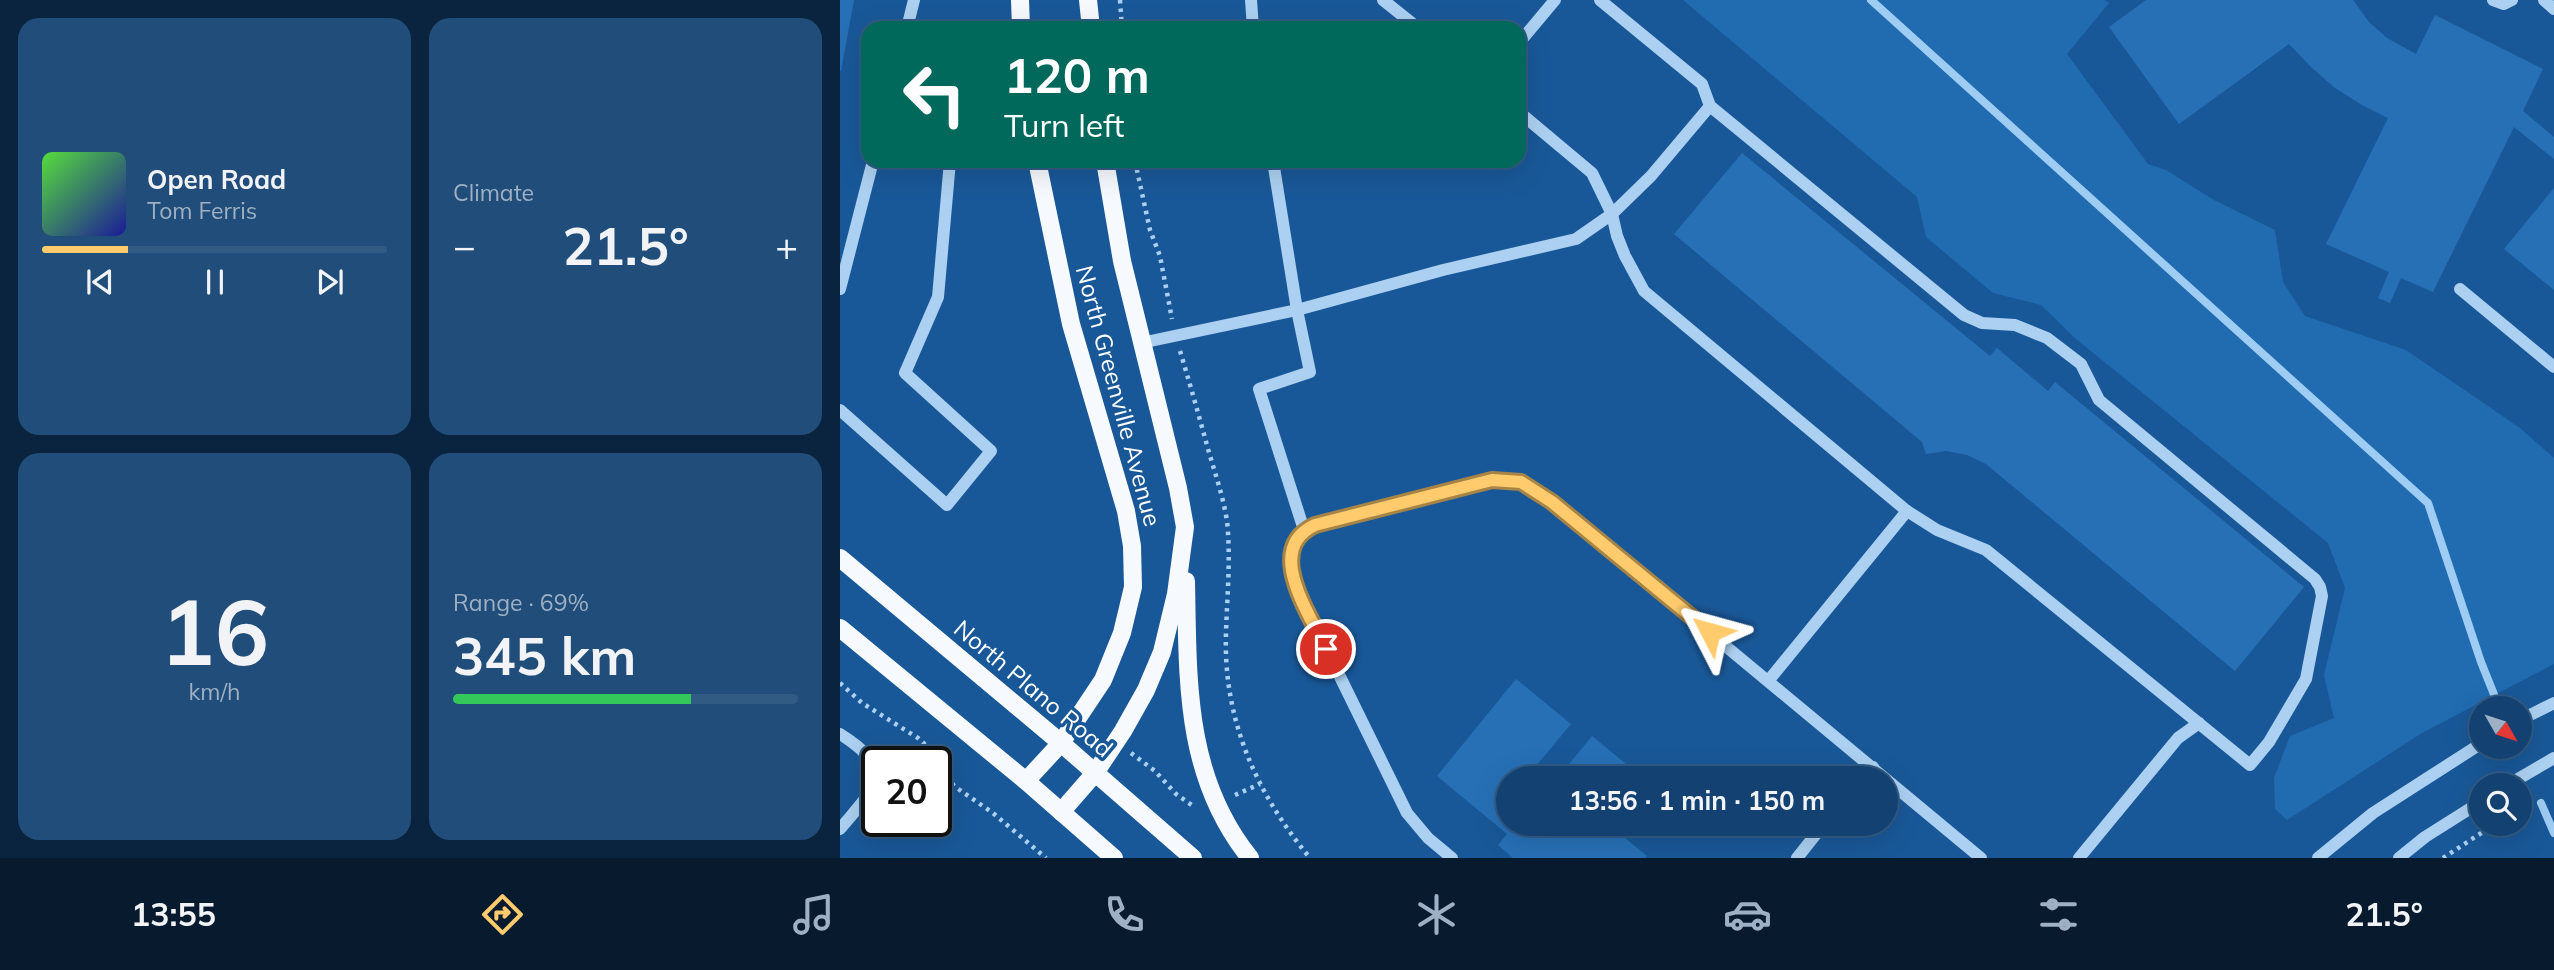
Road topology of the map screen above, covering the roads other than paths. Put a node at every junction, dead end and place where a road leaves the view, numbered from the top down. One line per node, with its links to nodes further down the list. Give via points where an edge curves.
1 (915, 0): 12 (street)
2 (1020, 0): 13 (main road)
3 (1088, 0): 14 (main road)
4 (1251, 0): 15 (street)
5 (1383, 0): 16 (street)
6 (1555, 0): 17 (street)
7 (1600, 0): 18 (street, via 1702,83)
8 (2493, 0): 9 (street, via 2504,4)
9 (2512, 0)
10 (2544, 0): 11 (street)
11 (2554, 9)
12 (909, 21)
13 (1021, 21)
14 (1090, 21)
15 (1252, 21)
16 (1409, 21)
17 (1526, 35)
18 (1710, 106): 25 (street); 40 (street, via 1964,316 1982,323 2015,325 2048,338 2081,364 2099,400 2315,579 2322,596 2306,679 2269,742 2250,765)
19 (1526, 118): 25 (street, via 1592,173)
20 (871, 168): 26 (street)
21 (949, 168): 31 (street, via 938,297 905,373 991,451 947,505)
22 (1038, 168): 42 (main road, North Greenville Avenue, via 1071,324 1132,546 1133,587 1122,633 1103,680)
23 (1106, 168): 29 (main road, North Greenville Avenue)
24 (1274, 168): 28 (street)
25 (1612, 214): 28 (street, via 1576,239); 32 (street, via 1617,236 1644,291)
26 (840, 289)
27 (2460, 289): 30 (street)
28 (1297, 310): 29 (street); 34 (street, via 1310,372 1259,390)
29 (1141, 343): 33 (main road, North Greenville Avenue)
30 (2554, 368)
31 (840, 410)
32 (1907, 511): 37 (street); 40 (street, via 1937,530 1986,550)
33 (1185, 527): 46 (main road, North Greenville Avenue, via 1176,594 1161,652 1124,731); 56 (main road, via 1187,677 1194,727 1215,804)
34 (1304, 530): 37 (street, via 1492,480 1521,482 1552,502); 57 (street, via 1292,546 1292,579 1407,813)
35 (840, 558): 42 (main road, North Plano Road)
36 (840, 628): 48 (main road)
37 (1769, 680): 45 (street)
38 (2554, 703): 39 (street)
39 (2532, 714)
40 (2199, 723): 60 (street, via 2178,738)
41 (840, 734): 52 (street, via 869,757 876,776 874,788)
42 (1060, 743): 46 (main road, North Plano Road); 48 (main road, North Greenville Avenue)
43 (2469, 751): 61 (street, via 2373,813)
44 (2554, 758): 47 (street)
45 (1872, 766)
46 (1095, 773): 51 (main road, North Greenville Avenue); 55 (main road, North Plano Road)
47 (2528, 773)
48 (1026, 781): 51 (main road)
49 (1898, 788): 59 (street)
50 (2469, 809): 62 (street)
51 (1061, 811): 54 (main road)
52 (840, 829)
53 (1814, 836): 58 (street)
54 (1114, 858)
55 (1193, 858)
56 (1250, 858)
57 (1452, 858)
58 (1797, 858)
59 (1981, 858)
60 (2078, 858)
61 (2318, 858)
62 (2399, 858)

